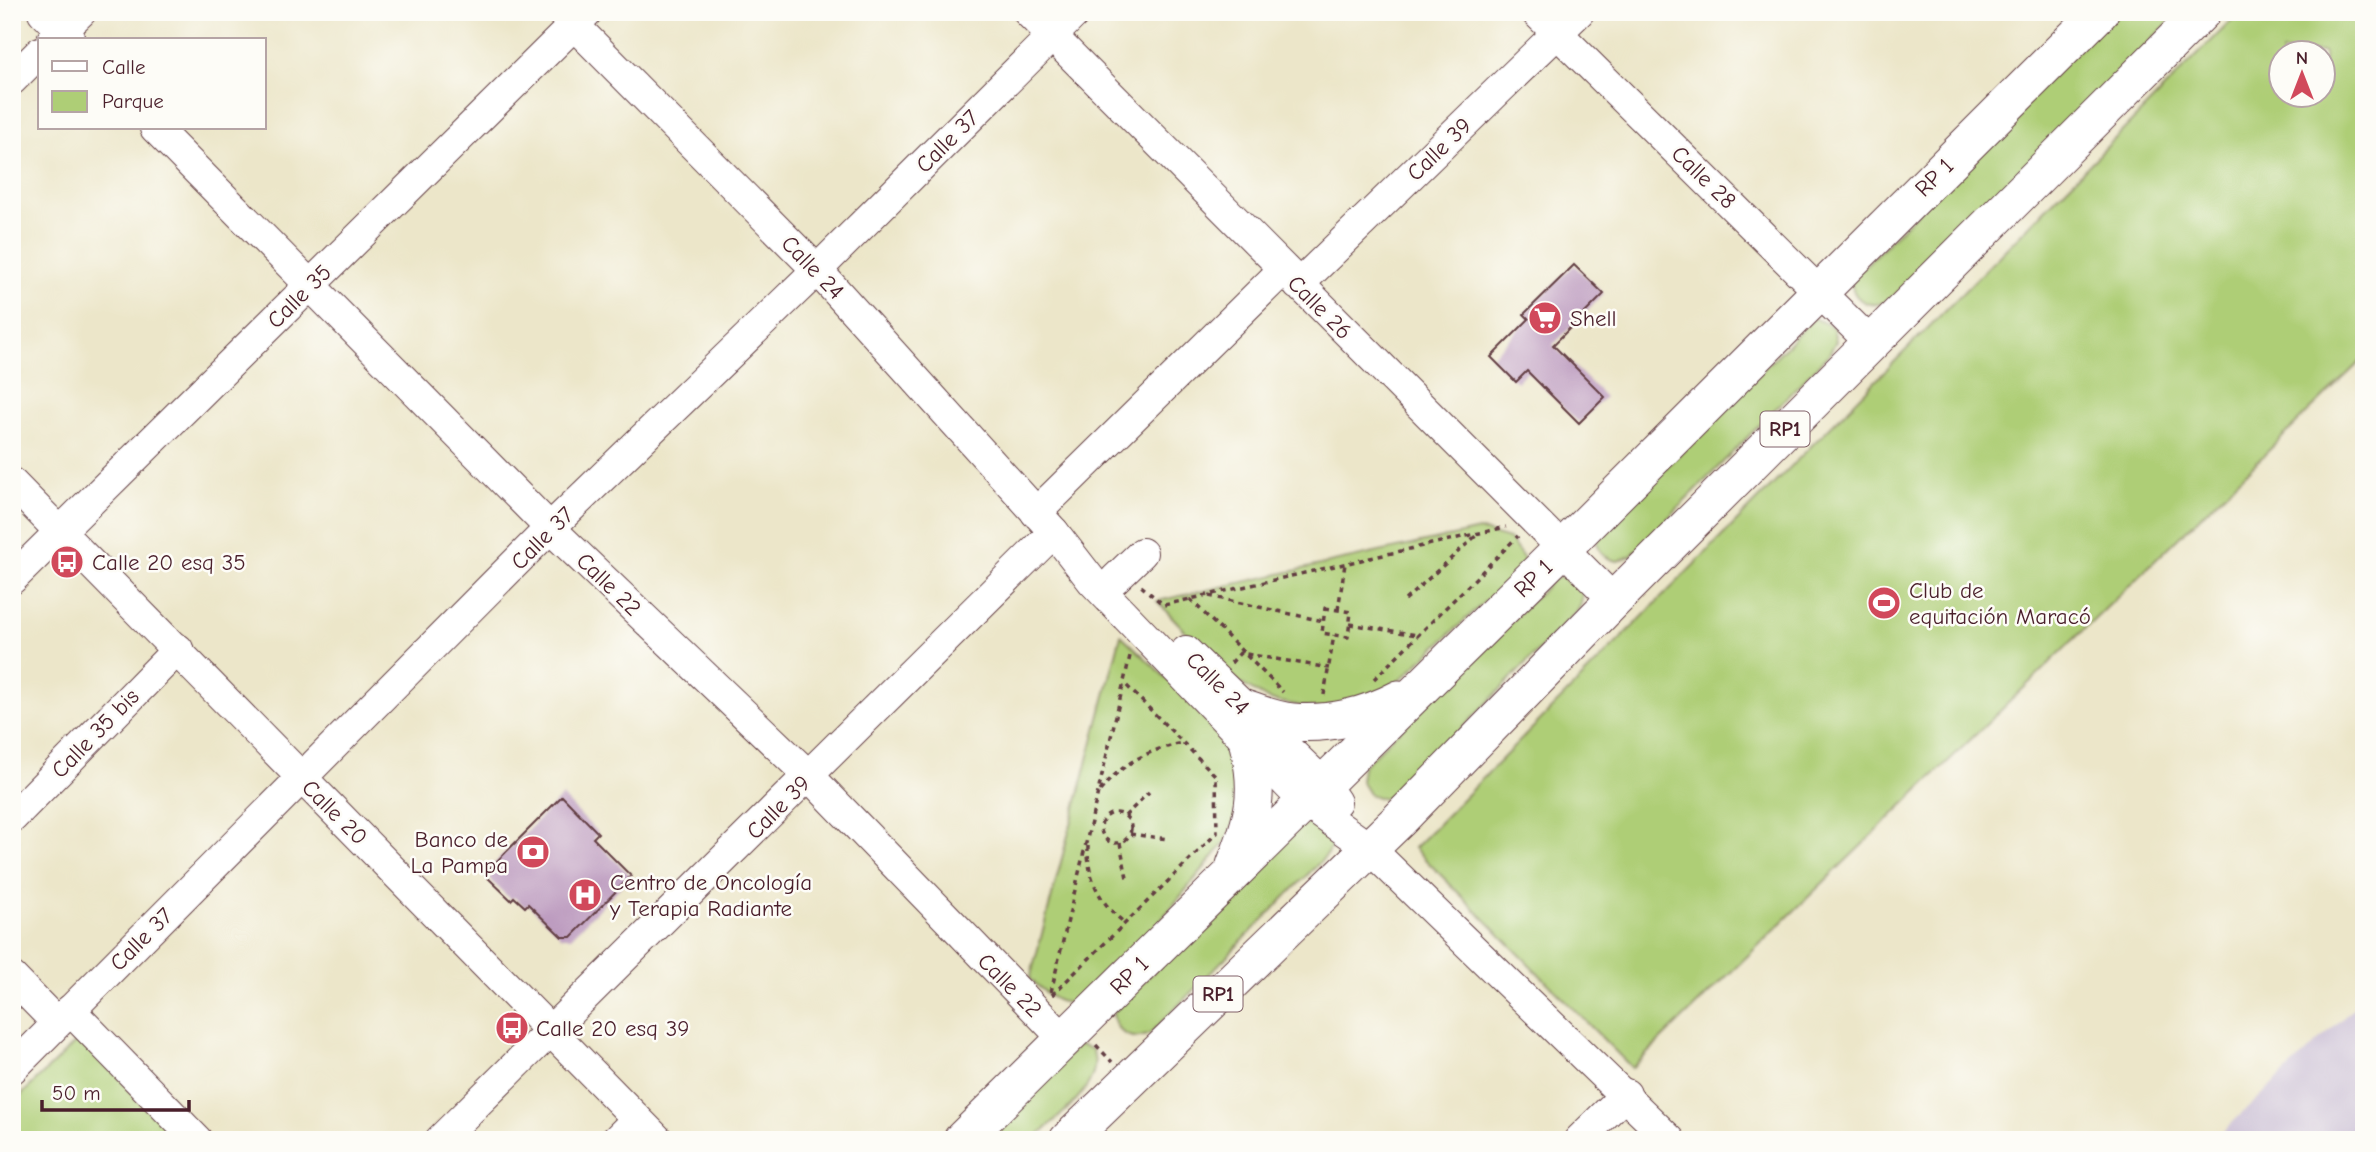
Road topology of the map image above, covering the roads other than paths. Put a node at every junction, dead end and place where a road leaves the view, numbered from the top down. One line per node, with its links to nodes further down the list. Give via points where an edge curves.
1 (1028, 12): 9 (street, Calle 26)
2 (1076, 12): 9 (street, Calle 37)
3 (1536, 12): 8 (street, Calle 28)
4 (1579, 12): 8 (street, Calle 39)
5 (2100, 12): 16 (main road, RP 1)
6 (2202, 12): 17 (main road, RP1)
7 (574, 16): 13 (street, Calle 24); 15 (street, Calle 35)
8 (1557, 34): 14 (street, Calle 39); 16 (street, Calle 28)
9 (1052, 36): 13 (street, Calle 37); 14 (street, Calle 26)
10 (38, 54): 11 (street)
11 (12, 80)
12 (157, 130): 15 (street, Calle 22)
13 (817, 271): 19 (street, Calle 24); 20 (street, Calle 37)
14 (1291, 278): 19 (street, Calle 39); 22 (street, Calle 26)
15 (309, 287): 20 (street, Calle 22); 21 (street, Calle 35)
16 (1819, 292): 17 (street, Calle 28); 22 (main road, RP 1)
17 (1871, 343): 24 (main road, RP1)
18 (12, 483): 21 (street, Calle 20)
19 (1045, 523): 27 (street, Calle 24, via 1092,581); 27 (street, Calle 24, via 1101,565 1127,568); 28 (street, Calle 39)
20 (550, 528): 28 (street, Calle 22); 29 (street, Calle 37)
21 (61, 532): 23 (street, Calle 35); 25 (street, Calle 20)
22 (1563, 548): 24 (street, Calle 26); 26 (main road, RP 1)
23 (12, 579)
24 (1614, 600): 32 (main road, RP1)
25 (178, 649): 29 (street, Calle 20); 31 (street, Calle 35 bis)
26 (1421, 686): 27 (main road, via 1349,718); 30 (main road, RP 1)
27 (1247, 727): 30 (street, Calle 24); 33 (main road, via 1256,793)
28 (809, 776): 36 (street, Calle 39); 37 (street, Calle 22)
29 (302, 778): 35 (street, Calle 37); 36 (street, Calle 20)
30 (1314, 793): 32 (street, Calle 24); 33 (main road, RP 1)
31 (12, 818)
32 (1368, 847): 39 (street, Calle 24); 46 (main road, RP1)
33 (1233, 873): 37 (main road, RP 1)
34 (12, 977): 35 (street)
35 (63, 1017): 38 (street, Calle 37); 41 (street)
36 (552, 1030): 40 (street, Calle 20); 42 (street, Calle 39)
37 (1071, 1032): 45 (main road, RP 1)
38 (12, 1069)
39 (1626, 1094): 47 (street); 48 (street, Calle 24)
40 (637, 1119): 43 (street); 44 (street, Calle 20)
41 (197, 1140)
42 (440, 1140)
43 (616, 1140)
44 (657, 1140)
45 (962, 1140)
46 (1068, 1140)
47 (1579, 1140)
48 (1670, 1140)

